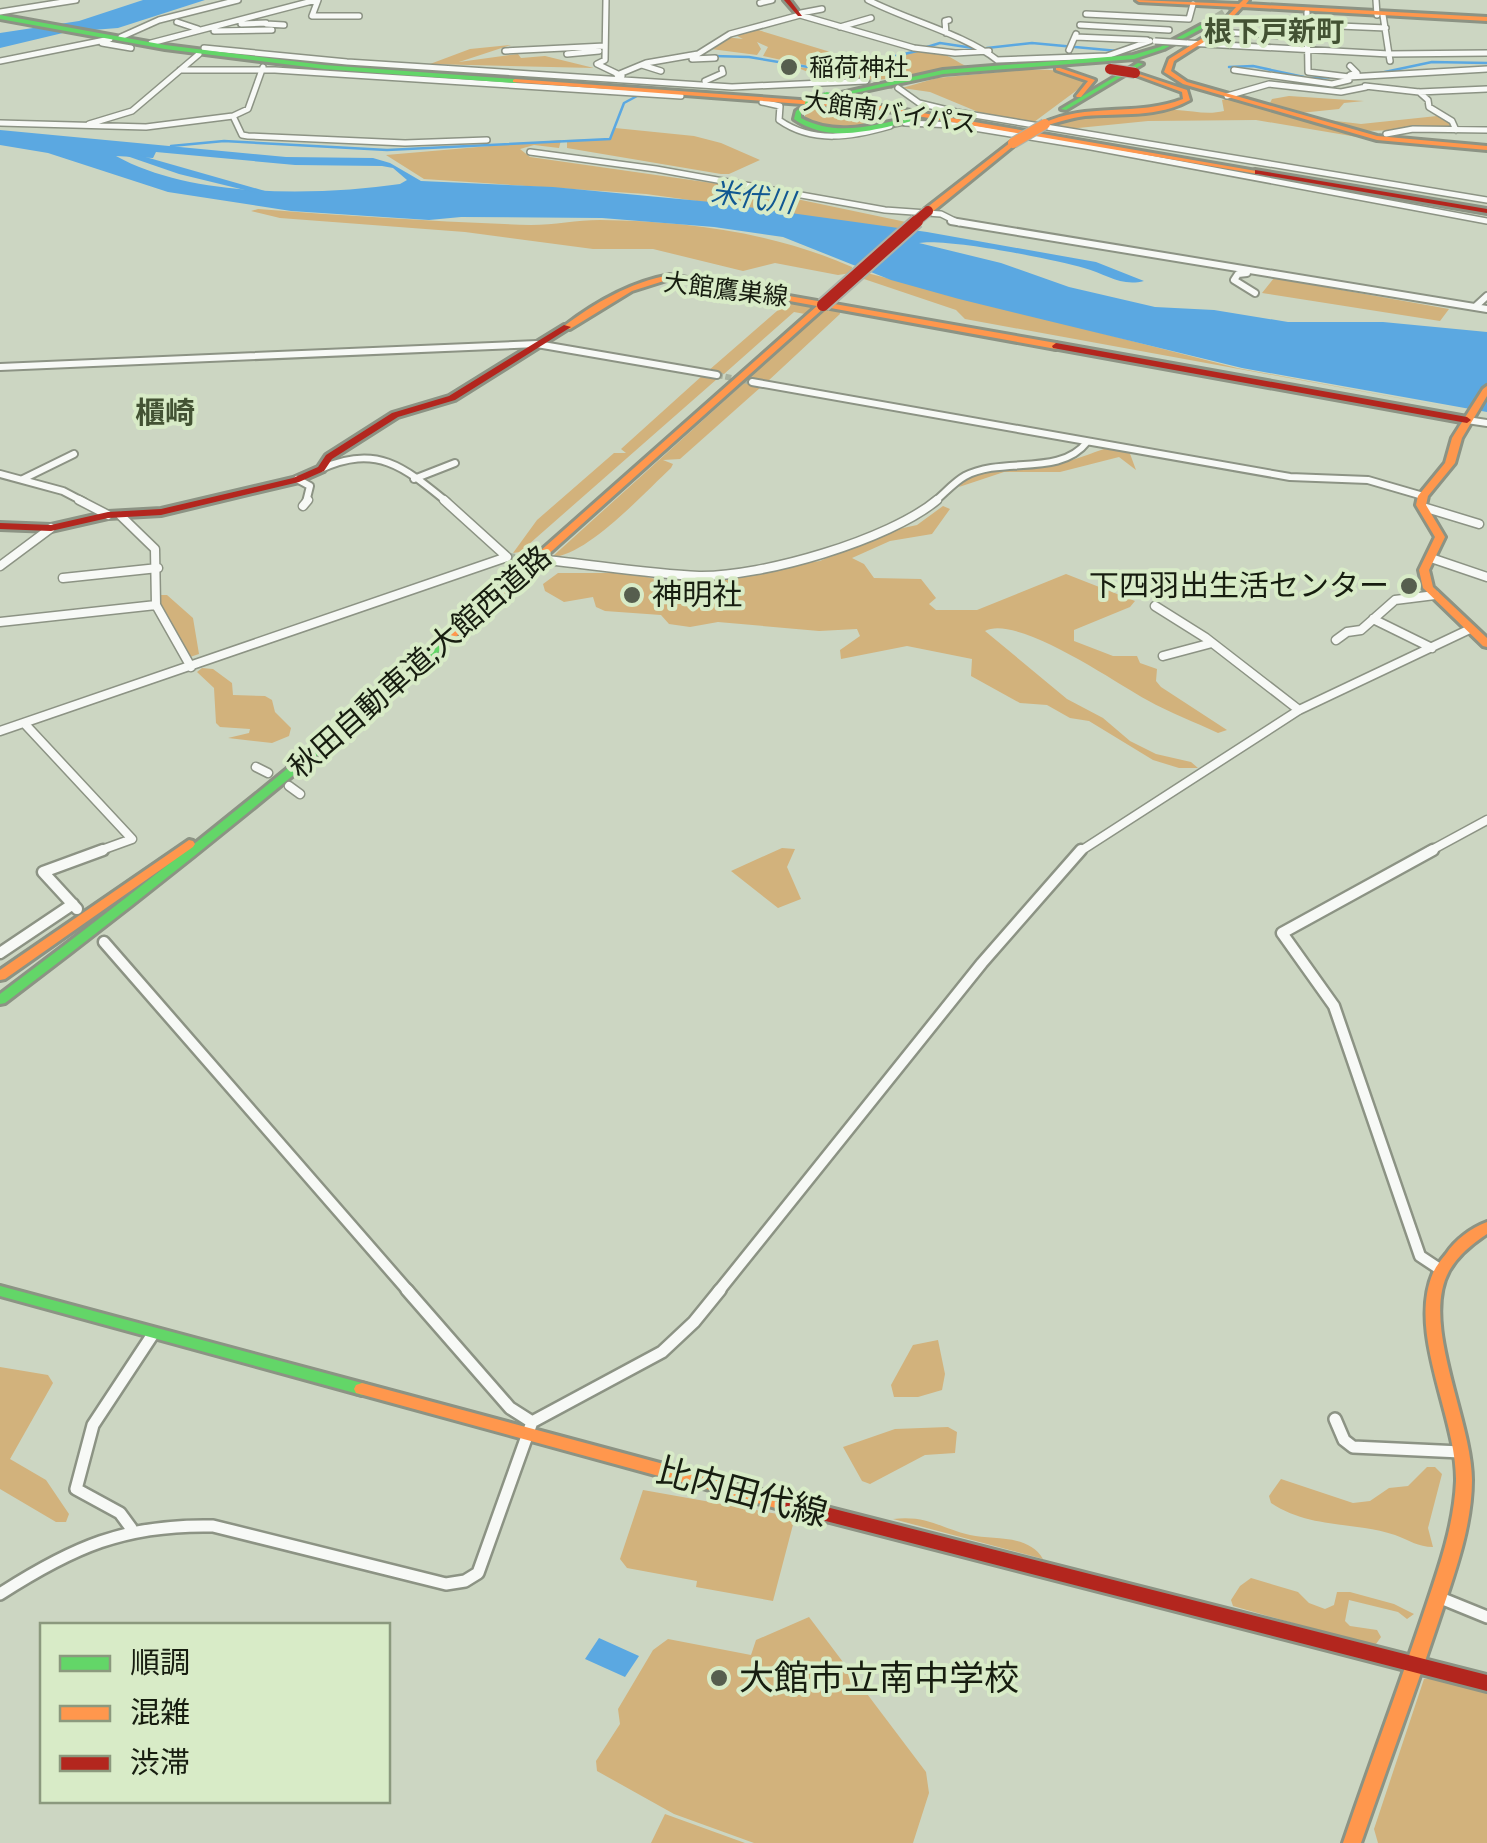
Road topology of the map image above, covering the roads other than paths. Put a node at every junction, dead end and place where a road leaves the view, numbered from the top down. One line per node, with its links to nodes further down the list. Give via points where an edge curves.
1 (76, 0): 16 (street)
2 (238, 0): 32 (street)
3 (317, 0): 17 (street, via 312,20); 22 (street)
4 (606, 0): 39 (street)
5 (772, 0): 9 (street)
6 (868, 0): 31 (street)
7 (1093, 0): 15 (street)
8 (1139, 0): 10 (main road)
9 (760, 3)
10 (1194, 4): 15 (street, via 1189,19); 23 (main road)
11 (822, 9): 12 (street)
12 (795, 10): 26 (street); 47 (street)
13 (1302, 12): 14 (main road); 23 (main road); 35 (street)
14 (1387, 13): 18 (main road); 49 (street)
15 (1086, 14): 24 (street)
16 (0, 16): 36 (main road, 大館南バイパス)
17 (359, 16)
18 (1478, 16)
19 (870, 20): 26 (street)
20 (949, 20): 31 (street)
21 (177, 22): 28 (street)
22 (228, 23): 25 (street); 27 (street)
23 (1216, 24): 35 (street); 38 (main road, 秋田自動車道;大館西道路); 41 (street); 53 (main road, via 1141,56); 83 (main road, via 1166,70)
24 (1080, 25): 30 (street); 34 (street)
25 (284, 26)
26 (843, 28): 44 (street, via 914,48)
27 (212, 29): 28 (street); 29 (street); 43 (street)
28 (200, 30): 32 (street, via 154,42)
29 (272, 30)
30 (1169, 30)
31 (946, 33): 44 (street)
32 (130, 34): 33 (street)
33 (122, 36)
34 (1075, 36): 38 (street); 40 (street)
35 (1306, 37): 41 (street)
36 (103, 39): 37 (street, via 127,49); 50 (street); 51 (main road, 大館南バイパス)
37 (142, 45)
38 (1152, 46): 44 (street, via 1013,62); 65 (main road, via 1110,95 1147,108 1182,100 1172,86); 87 (main road, 秋田自動車道;大館西道路)
39 (605, 48): 42 (street); 46 (street); 66 (street, via 598,68)
40 (1070, 48)
41 (1306, 49): 49 (street); 63 (street)
42 (505, 50)
43 (202, 51): 56 (street); 60 (street)
44 (989, 51)
45 (1487, 53): 49 (street)
46 (567, 54)
47 (683, 57): 48 (street); 52 (street)
48 (714, 58)
49 (1390, 58)
50 (0, 61)
51 (286, 62): 74 (main road, 大館南バイパス); 82 (main road, 大館南バイパス)
52 (649, 64): 66 (street); 74 (street)
53 (1015, 65): 58 (main road); 72 (main road)
54 (1350, 66): 67 (street, via 1356,74)
55 (263, 68): 56 (street); 60 (street); 85 (street, via 248,109)
56 (345, 69): 68 (street); 68 (street)
57 (722, 69): 69 (street)
58 (1110, 69): 61 (main road); 65 (main road, bridge)
59 (1487, 69): 67 (street)
60 (180, 70): 88 (street, via 132,111)
61 (971, 70): 64 (main road); 87 (main road, via 1050,68 1090,78 1089,88)
62 (1234, 70): 71 (street)
63 (1308, 72): 67 (street); 71 (street)
64 (944, 73): 84 (main road); 87 (main road, via 898,84 893,95 926,110)
65 (1134, 74): 87 (main road, via 1175,85 1187,100 1161,109 1081,110)
66 (616, 75): 74 (street)
67 (1348, 77): 71 (street, via 1332,84); 75 (street)
68 (492, 78): 74 (street); 74 (street)
69 (705, 81): 74 (street); 76 (street)
70 (866, 81): 76 (street)
71 (1307, 82)
72 (902, 83): 74 (main road, via 792,92); 84 (main road); 96 (street, via 912,100 931,107)
73 (1402, 83): 80 (street)
74 (647, 85): 76 (street); 87 (main road, 大館南バイパス); 96 (street, via 776,104 783,124 817,135 942,123)
75 (1366, 86): 77 (street, via 1341,92 1268,84); 80 (street)
76 (732, 87)
77 (1259, 89): 79 (street); 83 (street)
78 (1487, 89): 81 (street)
79 (1284, 92)
80 (1408, 92): 81 (street)
81 (1419, 92): 89 (street)
82 (750, 96): 84 (main road, via 853,107 874,120 856,128 817,127 801,116); 92 (main road, 大館南バイパス, via 882,108)
83 (1227, 96): 91 (main road)
84 (821, 101): 92 (main road, via 796,119 821,130 852,131 927,119)
85 (234, 116): 88 (street, via 177,126); 93 (street, via 248,136 405,144)
86 (0, 123): 88 (street)
87 (1044, 124): 97 (main road, 大館南バイパス); 102 (main road, 秋田自動車道;大館西道路, bridge, via 928,211)
88 (77, 128)
89 (1456, 130): 90 (street); 91 (street)
90 (1487, 130)
91 (1375, 136): 94 (main road)
92 (1063, 138): 97 (main road, 大館南バイパス)
93 (486, 140)
94 (1487, 148)
95 (530, 152): 99 (street)
96 (1206, 162): 97 (street); 97 (street)
97 (1325, 184): 98 (main road); 98 (street, via 1446,196); 98 (street, via 1432,211)
98 (1487, 210)
99 (1290, 276): 100 (street, via 1235,276 1236,285); 103 (street)
100 (1255, 293)
101 (1487, 296): 103 (street)
102 (823, 305): 151 (main road, 秋田自動車道;大館西道路); 152 (main road, 秋田自動車道;大館西道路, via 336,738)
103 (1475, 307): 104 (street)
104 (1487, 309)
105 (537, 344): 106 (street); 107 (street); 110 (main road, 大館鷹巣線, via 638,284 685,278); 114 (main road, 大館鷹巣線, via 452,398 395,415)
106 (0, 367)
107 (717, 375)
108 (752, 382): 111 (street)
109 (1487, 389): 110 (main road)
110 (1475, 419): 119 (main road, via 1457,438 1453,457)
111 (1087, 442): 119 (street, via 1290,478 1368,480); 126 (street, via 1064,461 1009,463 965,476 918,515 796,561 702,576)
112 (74, 454): 116 (street)
113 (455, 463): 117 (street)
114 (321, 469): 117 (street, via 370,456); 118 (main road, 大館鷹巣線)
115 (0, 474): 116 (street)
116 (23, 479): 121 (street)
117 (414, 479): 142 (street, via 438,492 507,557)
118 (297, 480): 120 (street, via 310,486); 121 (main road, 大館鷹巣線, via 161,512)
119 (1423, 502): 122 (street); 125 (main road, via 1440,536)
120 (303, 506)
121 (114, 515): 124 (main road, 大館鷹巣線); 128 (street, via 156,550)
122 (1479, 524)
123 (0, 526): 124 (main road, 大館鷹巣線)
124 (51, 528): 127 (street)
125 (1431, 558): 129 (street); 131 (main road, via 1424,578)
126 (546, 560)
127 (0, 566)
128 (158, 568): 130 (street); 132 (street)
129 (1487, 577)
130 (62, 578)
131 (1435, 595): 134 (street, via 1395,600); 136 (main road)
132 (156, 604): 135 (street); 142 (street)
133 (1155, 606): 138 (street)
134 (1374, 619): 137 (street); 140 (street)
135 (0, 622)
136 (1470, 629): 139 (main road); 140 (street)
137 (1336, 640)
138 (1212, 643): 141 (street); 143 (street)
139 (1487, 644)
140 (1432, 648): 143 (street)
141 (1164, 656)
142 (191, 667): 144 (street)
143 (1299, 710): 164 (street, via 1084,846 1005,934 694,1322 662,1352)
144 (24, 723): 145 (street); 154 (street, via 132,839 43,872 75,907)
145 (0, 732)
146 (256, 767): 147 (street)
147 (268, 772)
148 (290, 786): 149 (street)
149 (300, 794)
150 (1487, 820): 160 (street, via 1282,933 1334,1006 1420,1256)
151 (188, 844): 155 (main road); 156 (main road, 秋田自動車道;大館西道路)
152 (142, 894): 157 (main road, 秋田自動車道;大館西道路); 158 (main road)
153 (104, 942): 164 (street)
154 (0, 953)
155 (0, 976)
156 (0, 985)
157 (0, 1000)
158 (0, 1013)
159 (1487, 1226): 160 (main road, via 1465,1238)
160 (1438, 1268): 165 (main road, via 1434,1319)
161 (0, 1291): 162 (main road, 比内田代線)
162 (153, 1334): 164 (main road, 比内田代線); 166 (street, via 93,1419 78,1466 76,1489 120,1512)
163 (1335, 1418): 165 (street, via 1353,1448)
164 (530, 1429): 166 (street, via 478,1572 465,1581 446,1584 213,1526); 170 (main road, 比内田代線)
165 (1461, 1452): 168 (main road, via 1462,1506)
166 (131, 1528): 167 (street, via 70,1553)
167 (0, 1594)
168 (1438, 1597): 169 (street); 170 (main road)
169 (1487, 1617)
170 (1417, 1663): 171 (main road, 比内田代線); 172 (main road)
171 (1487, 1683)
172 (1352, 1843)

